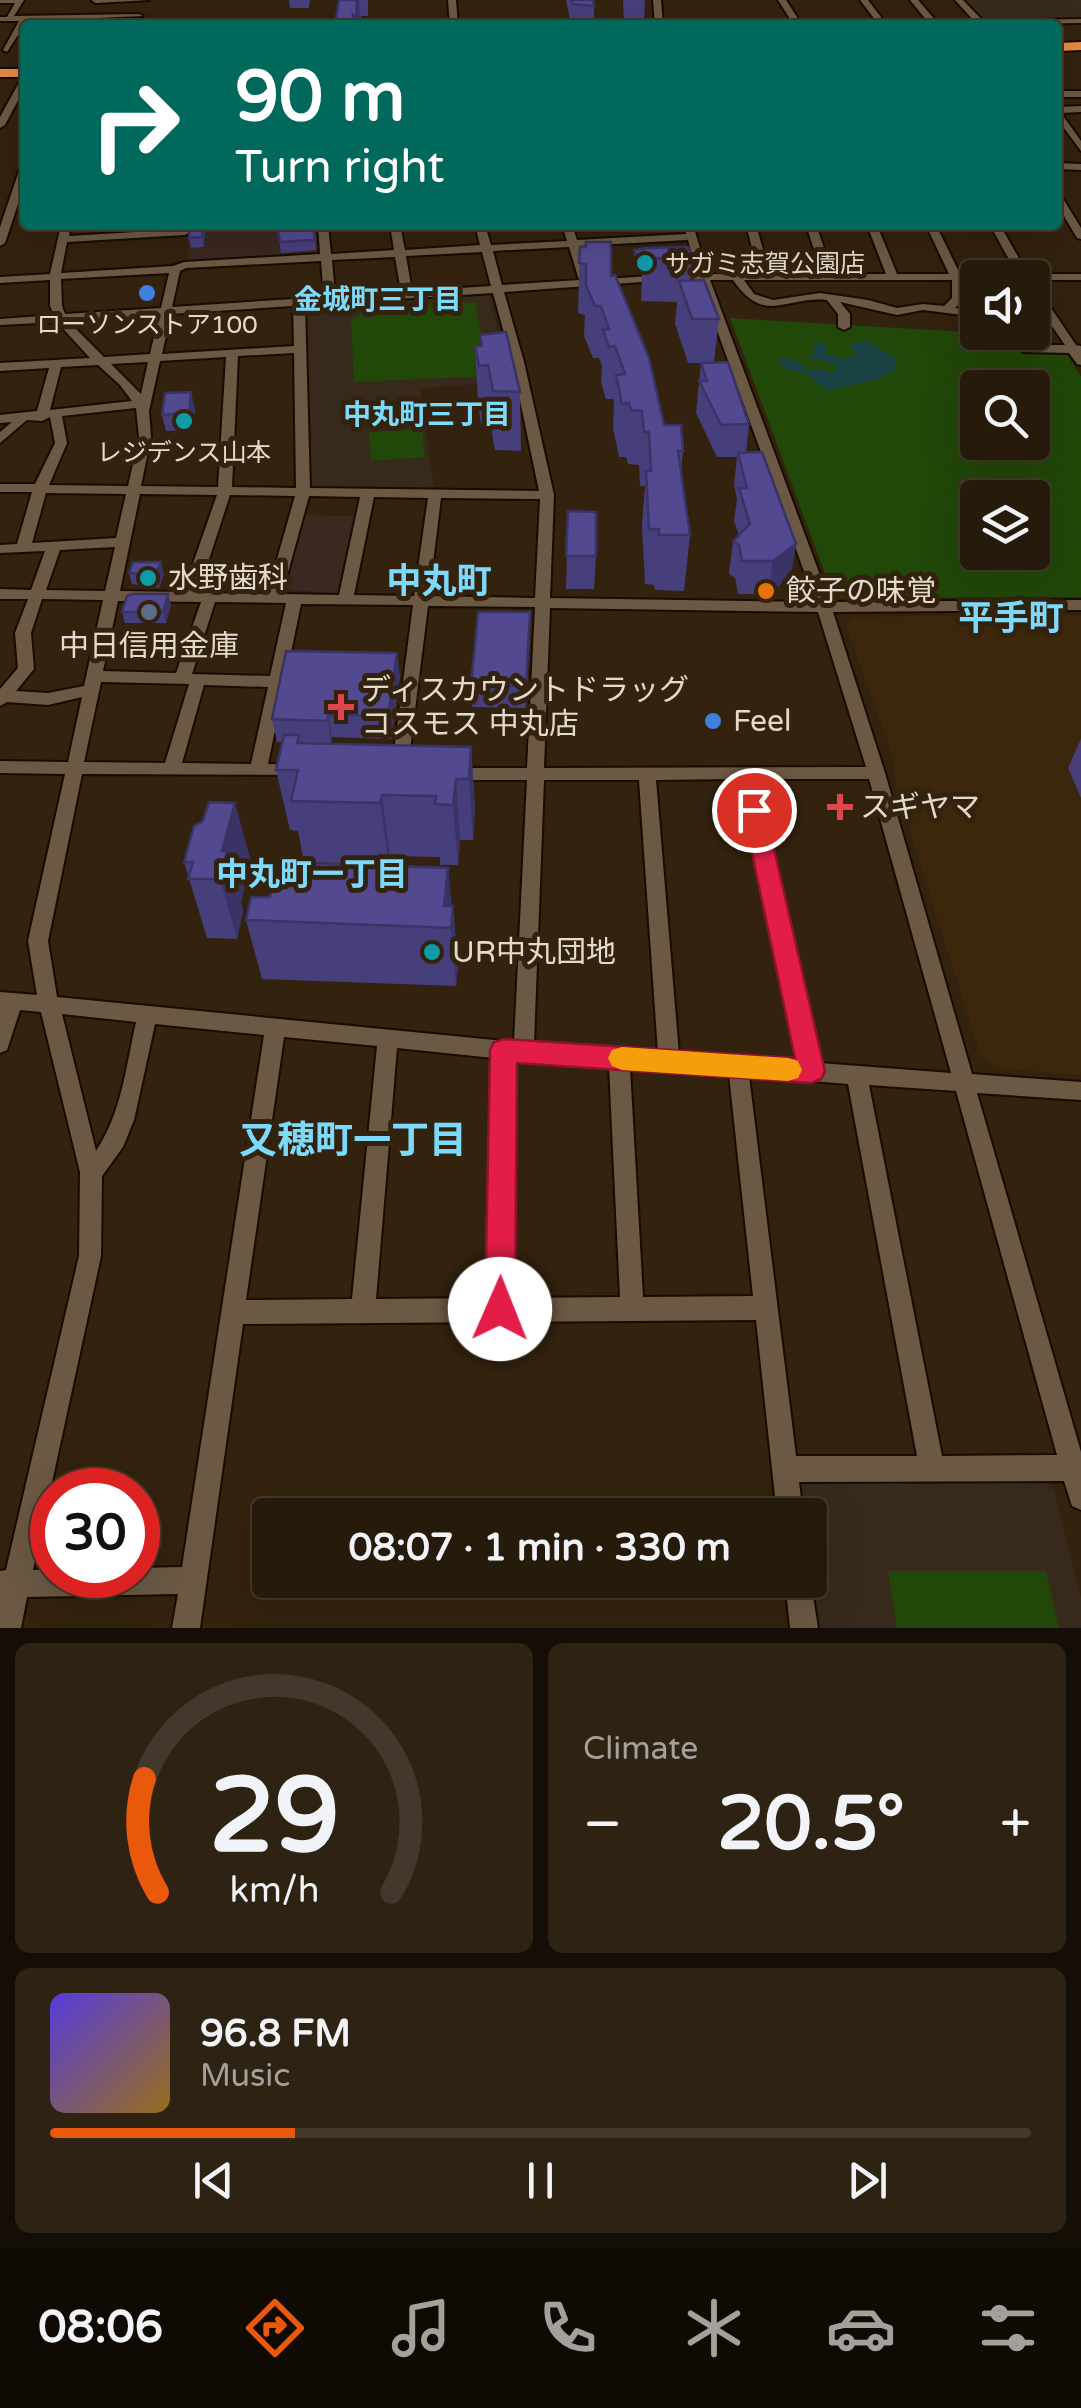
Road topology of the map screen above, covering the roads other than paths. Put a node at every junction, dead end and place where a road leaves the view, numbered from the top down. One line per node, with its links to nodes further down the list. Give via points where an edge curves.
1 (0, 0): 11 (street, via 20,0)
2 (145, 0): 5 (street); 8 (street)
3 (914, 0): 9 (street)
4 (960, 0): 10 (street)
5 (96, 1)
6 (24, 19): 7 (street); 11 (street)
7 (35, 20)
8 (137, 20)
9 (931, 20)
10 (978, 20)
11 (3, 21)
12 (20, 25): 13 (street)
13 (3, 50)
14 (20, 81): 15 (street)
15 (12, 100): 16 (street); 17 (street); 19 (street)
16 (20, 100)
17 (0, 101)
18 (1062, 118): 20 (street)
19 (0, 125)
20 (1081, 148)
21 (20, 187): 40 (street)
22 (1062, 205): 37 (street)
23 (65, 230): 38 (street)
24 (163, 230): 38 (street)
25 (185, 230): 46 (street)
26 (323, 230): 44 (street)
27 (396, 230): 43 (street)
28 (481, 230): 42 (street)
29 (569, 230): 41 (street)
30 (652, 230): 39 (street)
31 (752, 230): 49 (street)
32 (813, 230): 50 (street)
33 (874, 230): 51 (street)
34 (934, 230): 52 (street)
35 (999, 230): 45 (street)
36 (690, 231): 39 (street); 48 (street)
37 (1081, 236)
38 (63, 239): 47 (street)
39 (655, 239): 41 (street)
40 (0, 243)
41 (574, 244): 42 (street); 58 (street)
42 (487, 250): 43 (street); 59 (street)
43 (401, 254): 44 (street); 60 (street)
44 (325, 258): 46 (street); 62 (street)
45 (1016, 260)
46 (179, 267): 47 (street); 66 (street)
47 (55, 276): 57 (street); 70 (street)
48 (702, 276): 49 (street); 58 (street); 109 (street)
49 (764, 276): 50 (street)
50 (828, 276): 51 (street)
51 (892, 276): 52 (street)
52 (956, 276): 53 (street); 65 (street, via 961,293)
53 (960, 276)
54 (1081, 276): 55 (street)
55 (1050, 277)
56 (738, 279): 64 (street, via 750,296)
57 (0, 280)
58 (585, 284): 59 (street)
59 (499, 290): 60 (street); 93 (street)
60 (407, 294): 62 (street)
61 (830, 297): 64 (street); 65 (street, via 896,312); 72 (street)
62 (330, 299): 63 (street)
63 (299, 302): 66 (street); 73 (street)
64 (772, 304): 69 (street)
65 (948, 308): 67 (street)
66 (168, 310): 70 (street); 77 (street)
67 (960, 310)
68 (1050, 313): 76 (street)
69 (782, 316)
70 (58, 318): 71 (street); 78 (street)
71 (0, 322)
72 (844, 326)
73 (299, 349): 75 (street); 90 (street)
74 (1039, 350): 76 (street)
75 (232, 353): 77 (street); 89 (street)
76 (1078, 353)
77 (158, 358): 78 (street); 81 (street)
78 (101, 362): 79 (street); 81 (street)
79 (56, 363): 80 (street); 82 (street)
80 (0, 367)
81 (142, 407): 82 (street); 88 (street, via 145,437)
82 (49, 417): 84 (street); 87 (street, via 62,443)
83 (0, 420): 84 (street)
84 (21, 420): 85 (street)
85 (0, 439)
86 (0, 488): 87 (street)
87 (40, 489): 88 (street); 96 (street)
88 (134, 489): 89 (street); 94 (street)
89 (225, 490): 90 (street); 101 (street)
90 (304, 492): 91 (street); 103 (street)
91 (368, 492): 92 (street); 105 (street)
92 (436, 494): 93 (street); 106 (street)
93 (547, 495): 107 (street)
94 (123, 542): 95 (street); 100 (street)
95 (54, 546): 96 (street); 99 (street)
96 (23, 548): 97 (street)
97 (0, 549)
98 (0, 594): 99 (street)
99 (34, 596): 100 (street); 113 (street, via 23,633 26,669)
100 (111, 598): 101 (street); 112 (street)
101 (188, 598): 102 (street)
102 (209, 599): 103 (street); 110 (street)
103 (273, 600): 104 (street)
104 (294, 600): 105 (street); 111 (street)
105 (345, 601): 106 (street)
106 (421, 602): 107 (street); 120 (street, via 408,773)
107 (544, 604): 109 (street); 120 (street)
108 (1081, 605): 109 (street)
109 (824, 607): 119 (street)
110 (190, 679): 111 (street); 112 (street); 116 (street)
111 (274, 682): 117 (street)
112 (92, 683): 113 (street, via 48,699); 115 (street)
113 (2, 698)
114 (0, 767): 115 (street)
115 (74, 768): 116 (street); 124 (street, via 38,941)
116 (172, 769): 117 (street)
117 (258, 770): 118 (street)
118 (321, 772)
119 (876, 773): 122 (street); 135 (street)
120 (536, 775): 121 (street); 129 (street)
121 (647, 775): 122 (street); 131 (street)
122 (746, 775): 133 (street)
123 (6, 1001): 124 (street); 128 (street)
124 (52, 1007): 125 (street); 137 (street)
125 (148, 1016): 126 (street); 137 (street, via 118,1138)
126 (274, 1028): 127 (street); 142 (street)
127 (388, 1040): 129 (street); 141 (street)
128 (0, 1044)
129 (514, 1051): 130 (street); 140 (street)
130 (619, 1058): 131 (street); 138 (street)
131 (669, 1061): 132 (street)
132 (738, 1067): 133 (street); 139 (street)
133 (811, 1071): 134 (street)
134 (857, 1075): 135 (street); 145 (street)
135 (966, 1081): 136 (street); 143 (street)
136 (1081, 1091)
137 (91, 1172): 149 (street, via 90,1256)
138 (632, 1308): 139 (street); 140 (street)
139 (766, 1308): 144 (street)
140 (500, 1309): 141 (street)
141 (363, 1310): 142 (street)
142 (233, 1312): 148 (street)
143 (1073, 1468): 145 (street); 146 (street)
144 (785, 1469): 145 (street); 147 (street)
145 (932, 1469)
146 (1081, 1497)
147 (788, 1498)
148 (194, 1580): 149 (street); 152 (street)
149 (9, 1585): 151 (street)
150 (800, 1598): 153 (street)
151 (7, 1628)
152 (186, 1628)
153 (804, 1628)

